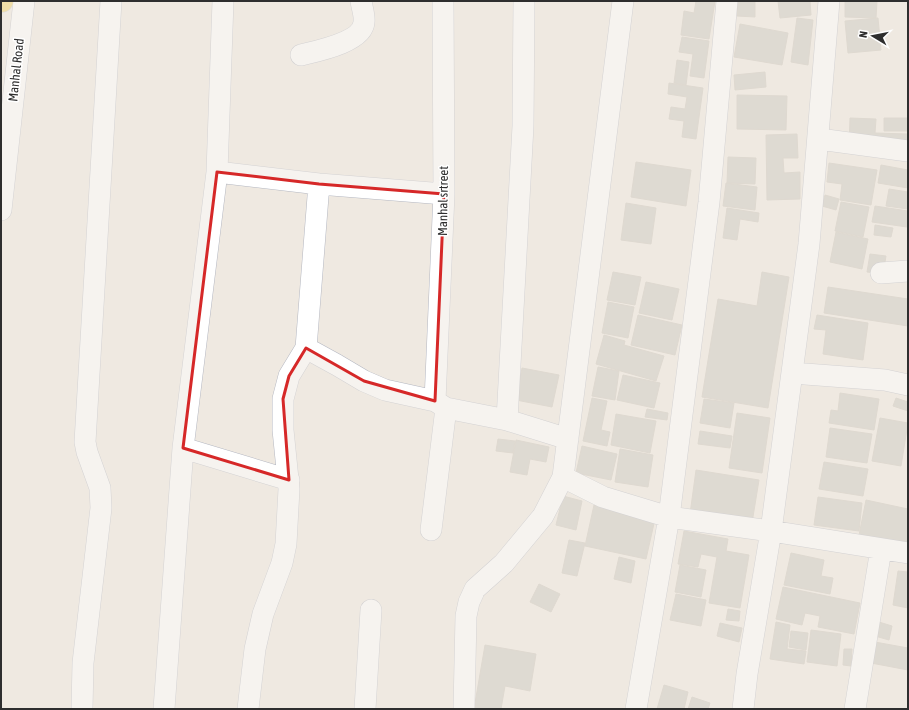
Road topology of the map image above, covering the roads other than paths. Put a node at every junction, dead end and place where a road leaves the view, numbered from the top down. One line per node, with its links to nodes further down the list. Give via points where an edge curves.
1 (24, 1): 16 (street, Manhal Road)
2 (111, 1): 34 (street, via 85,442 100,488 101,508 83,663)
3 (223, 1): 13 (street)
4 (361, 1): 10 (street, via 364,23 360,33 332,48)
5 (443, 1): 15 (street, Manhal srtreet)
6 (524, 1): 23 (street, via 523,126)
7 (623, 1): 24 (street)
8 (727, 1): 28 (street, via 709,202)
9 (829, 1): 11 (street)
10 (301, 55)
11 (819, 139): 12 (street); 20 (street, via 809,244)
12 (908, 151)
13 (217, 172): 14 (street); 25 (street)
14 (319, 184): 15 (street); 19 (street)
15 (444, 194): 22 (street, Manhal srtreet)
16 (1, 210)
17 (908, 271): 18 (street)
18 (881, 273)
19 (306, 348): 22 (street, via 385,390); 27 (street, via 289,376 283,399 283,430)
20 (792, 373): 21 (street, via 885,380); 30 (street)
21 (908, 385)
22 (441, 404): 23 (street); 29 (street, Manhal srtreet)
23 (507, 420): 24 (street)
24 (568, 439): 26 (street)
25 (183, 448): 27 (street); 35 (street)
26 (563, 477): 28 (street, via 603,497); 38 (street, via 543,516 504,563 475,589 469,602 466,616)
27 (289, 480): 36 (street, via 286,544 282,563 263,614 255,649)
28 (669, 517): 30 (street); 39 (street)
29 (431, 530)
30 (772, 531): 31 (street); 40 (street, via 746,674)
31 (881, 549): 32 (street); 41 (street)
32 (908, 553)
33 (371, 610): 37 (street)
34 (82, 709)
35 (164, 709)
36 (248, 709)
37 (365, 709)
38 (464, 709)
39 (636, 709)
40 (743, 709)
41 (855, 709)

